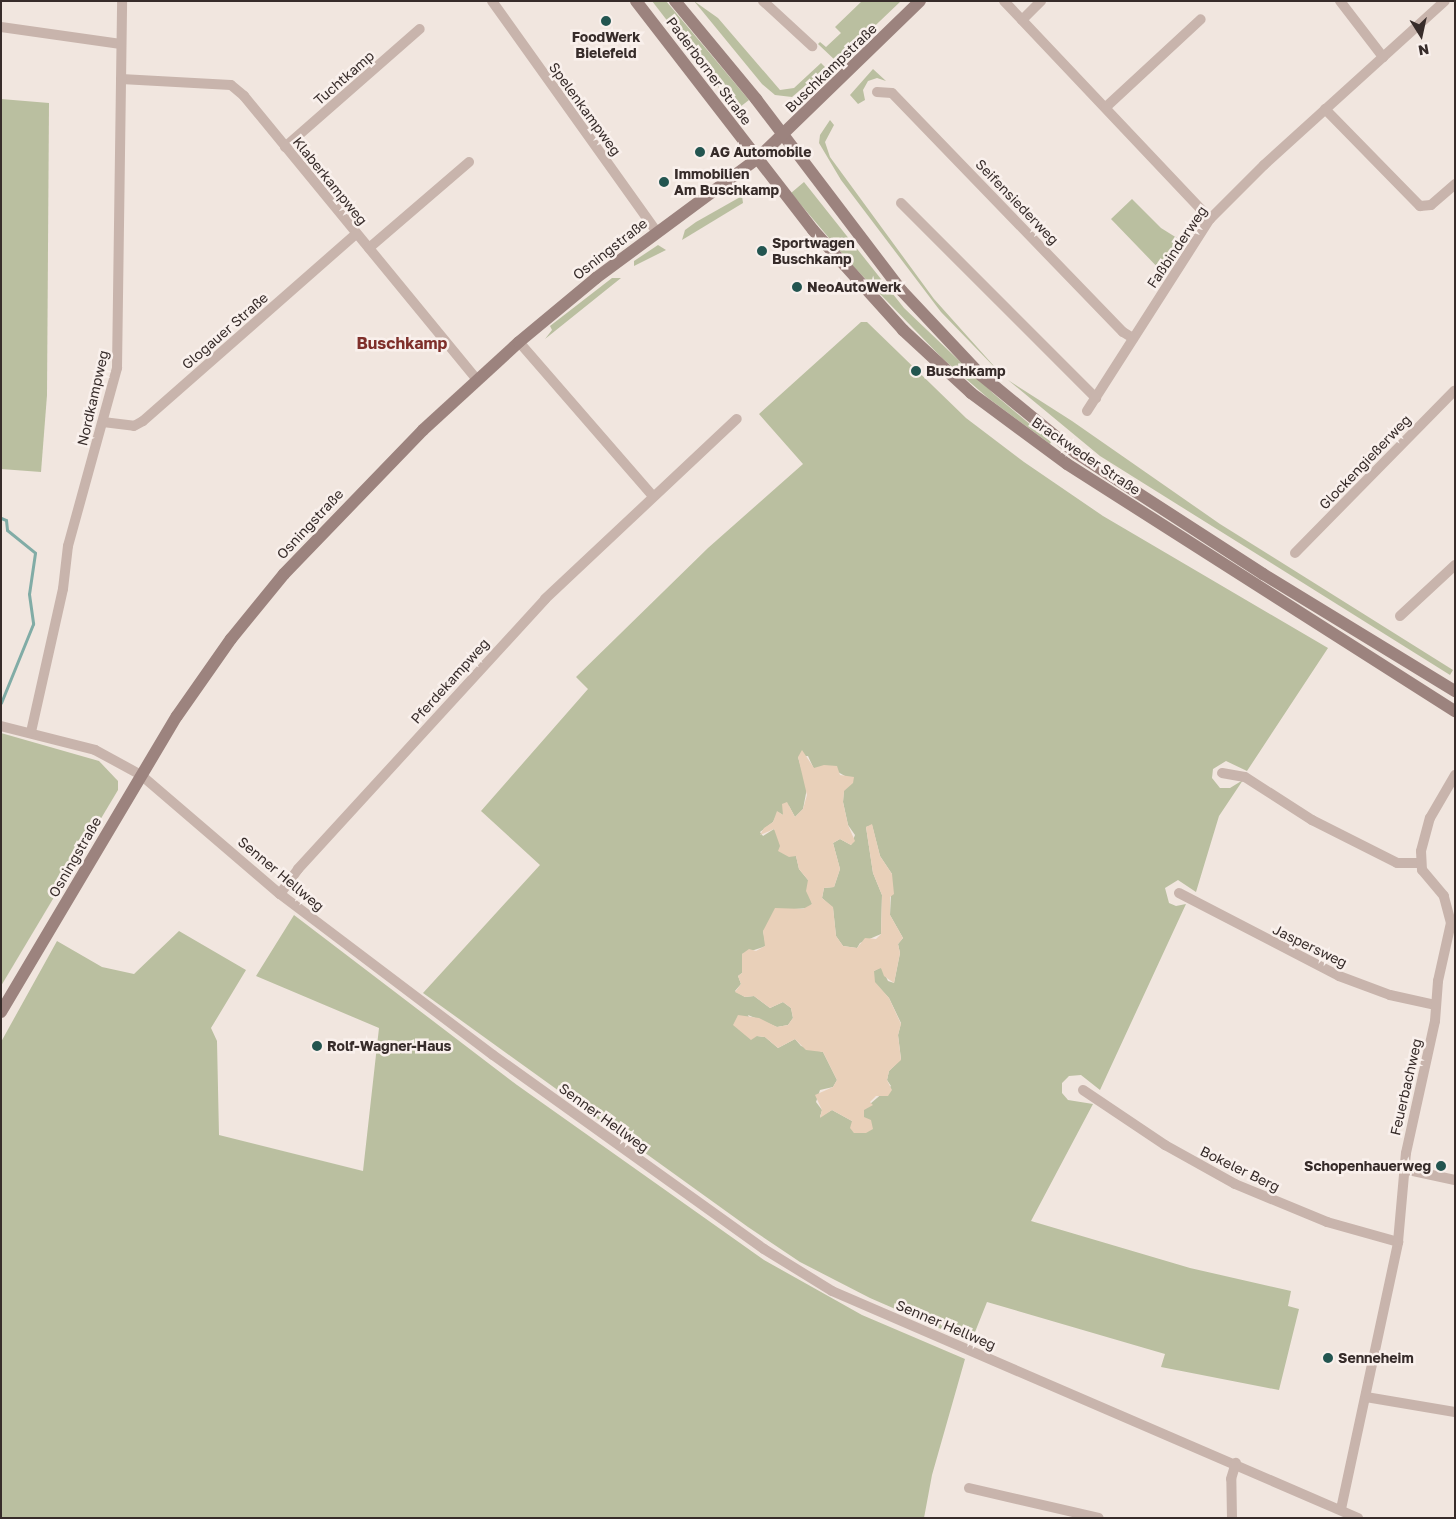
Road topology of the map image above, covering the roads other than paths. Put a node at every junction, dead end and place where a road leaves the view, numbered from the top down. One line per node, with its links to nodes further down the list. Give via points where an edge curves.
1 (122, 1): 15 (street, Nordkampweg)
2 (492, 1): 29 (street, Spelenkampweg)
3 (636, 1): 24 (main road, Paderborner Straße)
4 (674, 1): 22 (main road, Paderborner Straße, via 703,32)
5 (763, 1): 16 (street)
6 (920, 1): 22 (main road, Buschkampstraße)
7 (1004, 1): 12 (street)
8 (1041, 1): 12 (street)
9 (1340, 1): 17 (street)
10 (1445, 1): 17 (street, Faßbinderweg)
11 (1201, 19): 20 (street)
12 (1022, 20): 20 (street)
13 (1, 27): 15 (street)
14 (420, 29): 23 (street, Tuchtkamp)
15 (122, 44): 18 (street, Nordkampweg)
16 (812, 46)
17 (1383, 57): 21 (street, Faßbinderweg)
18 (121, 79): 23 (street, Klaberkampweg, via 231,85); 39 (street, Nordkampweg, via 119,352)
19 (877, 92): 32 (street, Seifensiederweg, via 892,93)
20 (1106, 107): 28 (street)
21 (1325, 110): 26 (street, via 1412,202 1426,206); 28 (street, Faßbinderweg)
22 (784, 135): 24 (main road, Buschkampstraße); 44 (main road, Brackweder Straße, via 924,316 981,375 1044,429 1263,574)
23 (285, 147): 30 (street, Klaberkampweg)
24 (757, 159): 29 (main road, Osningstraße); 45 (main road, Brackweder Straße, via 870,295 971,393 1067,464)
25 (469, 162): 31 (street)
26 (1455, 184)
27 (900, 203): 36 (street)
28 (1210, 219): 32 (street, Faßbinderweg)
29 (657, 232): 33 (main road, Osningstraße)
30 (356, 234): 31 (street, Klaberkampweg); 39 (street, Glogauer Straße, via 143,422 134,426)
31 (369, 248): 34 (street, Klaberkampweg)
32 (1133, 338): 36 (street, Faßbinderweg)
33 (519, 342): 34 (main road, Osningstraße); 40 (street)
34 (477, 380): 49 (main road, Osningstraße, via 284,574 214,661)
35 (1455, 390): 41 (street, Glockengießerweg)
36 (1096, 398): 37 (street, Faßbinderweg)
37 (1087, 411)
38 (738, 419): 40 (street, Pferdekampweg)
39 (103, 422): 47 (street, Nordkampweg, via 68,546 63,589)
40 (653, 496): 53 (street, Pferdekampweg, via 520,625 298,869)
41 (1295, 553)
42 (1455, 565): 43 (street)
43 (1400, 616)
44 (1455, 691)
45 (1455, 711)
46 (1, 726): 47 (street, Senner Hellweg)
47 (32, 732): 49 (street, Senner Hellweg, via 95,750)
48 (1222, 772): 51 (street, via 1245,777 1312,820 1397,863)
49 (141, 775): 53 (street, Senner Hellweg); 56 (main road, Osningstraße)
50 (1455, 775): 51 (street, via 1428,824)
51 (1420, 862): 54 (street, Feuerbachweg, via 1426,876 1448,902)
52 (1179, 893): 55 (street, Jaspersweg, via 1338,976 1390,995)
53 (280, 894): 63 (street, Senner Hellweg, via 501,1061 764,1249 832,1291)
54 (1451, 941): 55 (street, Feuerbachweg, via 1438,981)
55 (1436, 1006): 58 (street, Feuerbachweg)
56 (1, 1012)
57 (1083, 1090): 60 (street, Bokeler Berg, via 1165,1146 1235,1184 1327,1222)
58 (1404, 1169): 59 (street); 60 (street, Feuerbachweg)
59 (1455, 1180)
60 (1398, 1242): 61 (street, Feuerbachweg)
61 (1366, 1397): 62 (street); 65 (street, Feuerbachweg)
62 (1455, 1412)
63 (1236, 1463): 65 (street, Senner Hellweg); 67 (street, via 1231,1479)
64 (970, 1488): 66 (street)
65 (1341, 1509): 68 (street, Senner Hellweg)
66 (1099, 1518)
67 (1232, 1518)
68 (1358, 1518)

